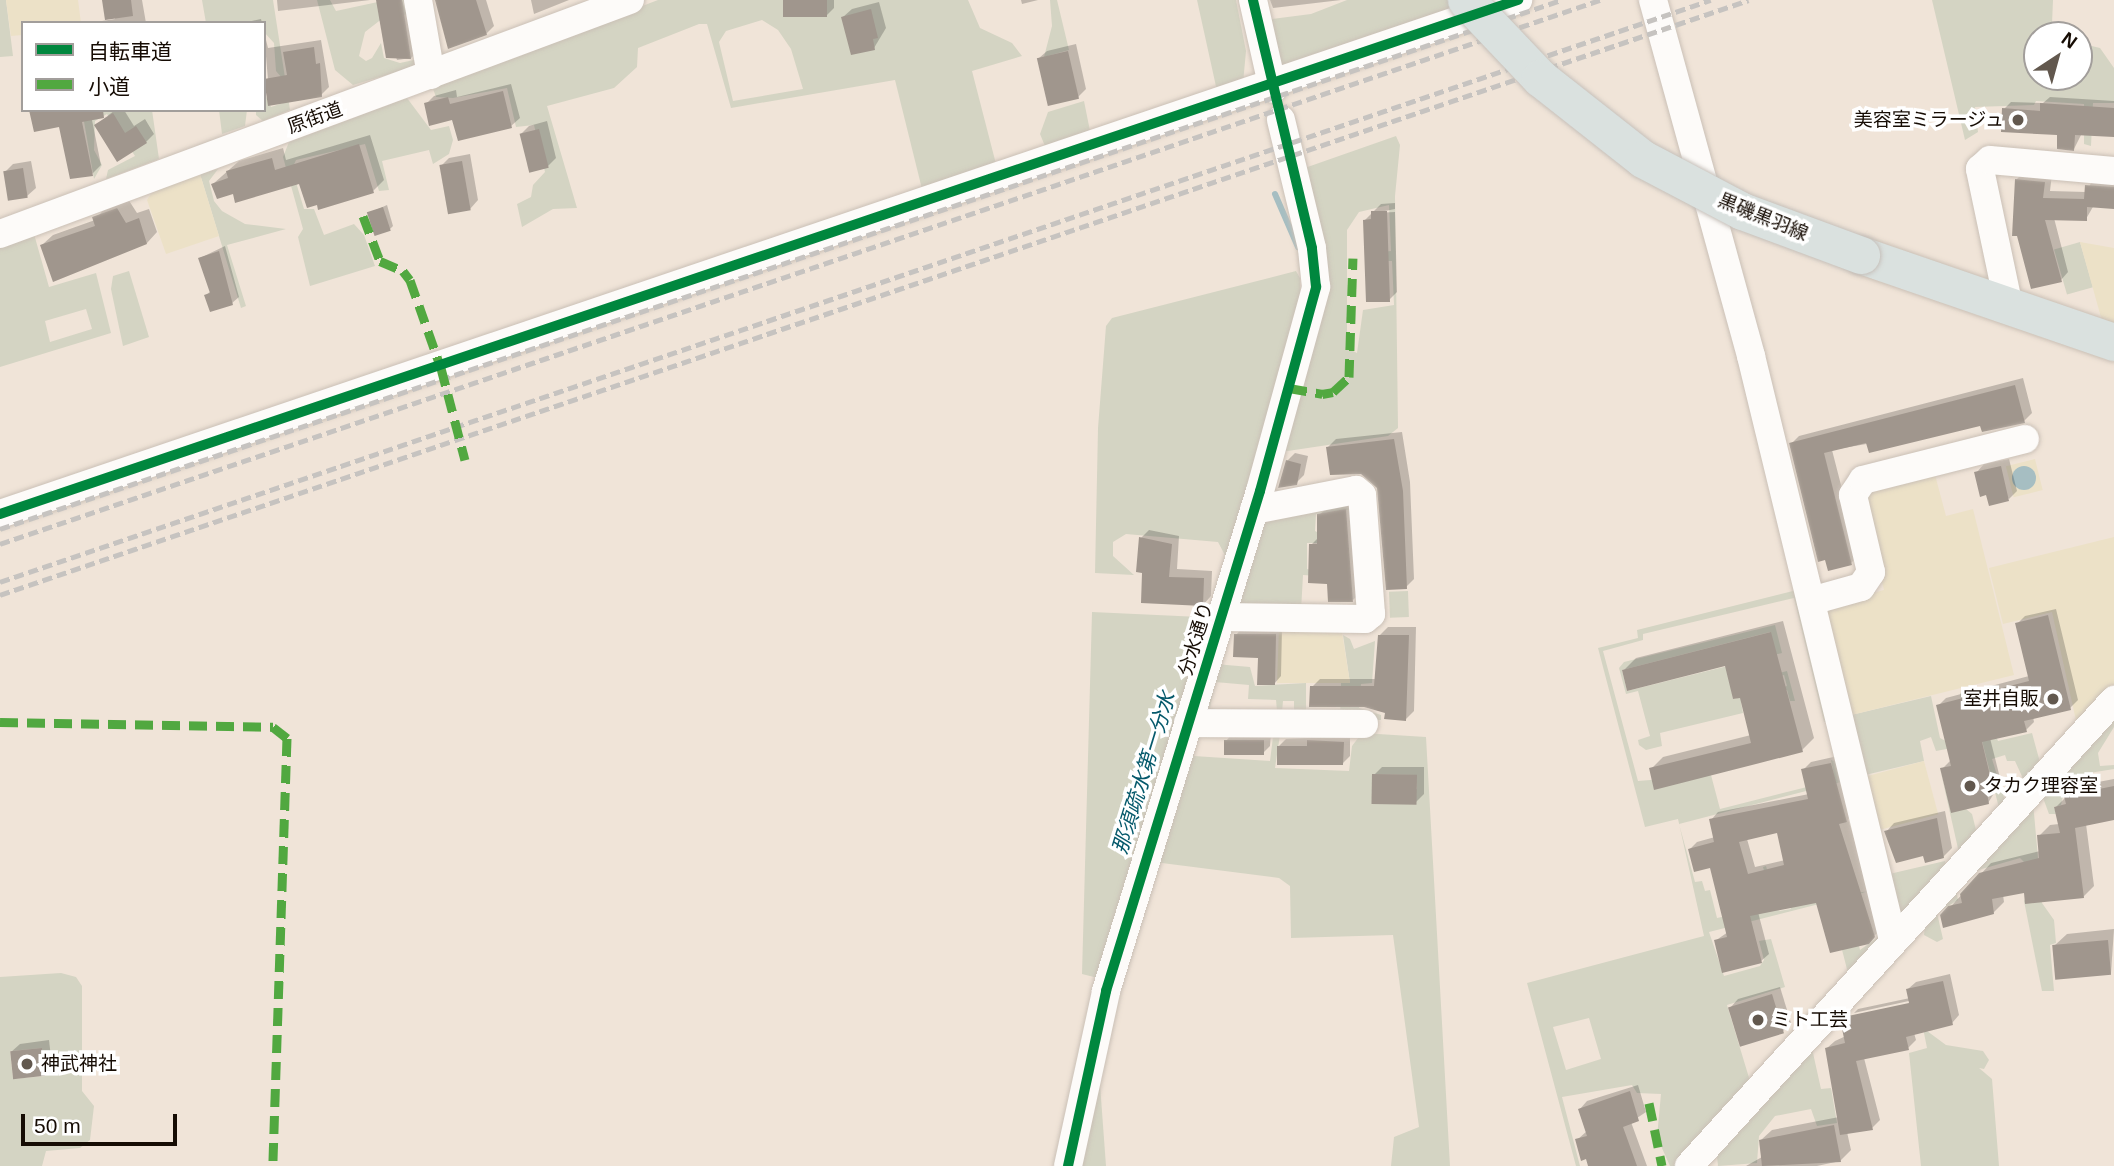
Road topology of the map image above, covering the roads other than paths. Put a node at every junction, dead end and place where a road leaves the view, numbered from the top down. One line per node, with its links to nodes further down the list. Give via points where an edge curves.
1 (418, 0): 7 (street)
2 (630, 0): 7 (street, 原街道)
3 (1253, 0): 8 (street)
4 (1466, 0): 12 (main road, 黒磯黒羽線, bridge, via 1540,78 1643,159 1742,211)
5 (1518, 0): 8 (street)
6 (1653, 0): 17 (street, via 1718,226)
7 (431, 75): 11 (street, 原街道)
8 (1273, 85): 16 (street)
9 (1281, 120): 15 (street, 分水通り, via 1312,248 1316,287)
10 (2114, 171): 12 (street, via 1990,160 1980,169)
11 (0, 234)
12 (2009, 307): 13 (main road, 黒磯黒羽線)
13 (2114, 342)
14 (2025, 439): 17 (street, via 1863,480 1853,495 1871,572 1861,587)
15 (1254, 510): 18 (street, 分水通り); 18 (street, via 1356,490 1362,495 1371,614 1365,619)
16 (0, 514)
17 (1811, 601): 22 (street)
18 (1221, 617): 20 (street, 分水通り)
19 (2114, 700): 22 (street)
20 (1188, 723): 21 (street); 23 (street, 分水通り, via 1106,992)
21 (1364, 724)
22 (1894, 940): 24 (street)
23 (1068, 1166)
24 (1689, 1166)

